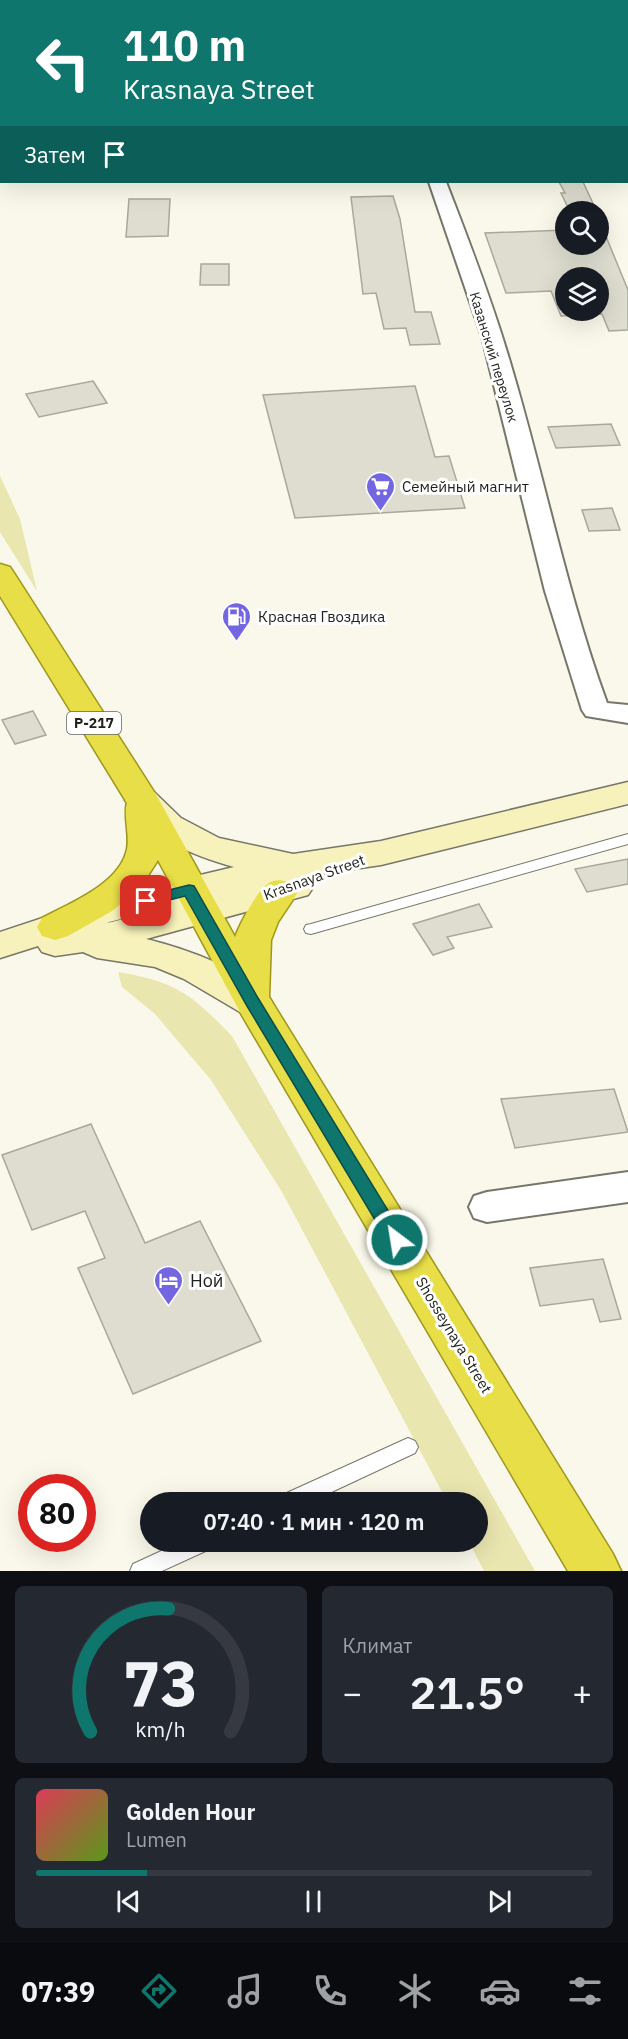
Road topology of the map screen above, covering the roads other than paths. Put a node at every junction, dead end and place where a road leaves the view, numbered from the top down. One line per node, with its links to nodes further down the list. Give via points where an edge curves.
1 (437, 183): 3 (street, Казанский переулок, via 506,388 527,481 582,672 596,710)
2 (0, 573): 5 (highway, Shosseynaya Street / Р-217)
3 (628, 714)
4 (628, 794): 7 (main road, Krasnaya Street)
5 (141, 798): 8 (main road, via 170,826 196,841 265,861); 10 (highway, Shosseynaya Street / Р-217); 12 (highway, via 146,836 141,857 126,880 106,899)
6 (628, 839): 11 (lane)
7 (381, 853): 8 (main road, Krasnaya Street); 9 (main road, Krasnaya Street)
8 (309, 864): 10 (main road, Krasnaya Street, via 269,870)
9 (280, 892): 10 (main road, Krasnaya Street); 15 (highway, via 257,921 249,951)
10 (195, 901): 12 (main road, Krasnaya Street, via 112,935); 15 (highway, Shosseynaya Street / Р-217)
11 (311, 929)
12 (58, 934): 13 (main road, Krasnaya Street); 14 (main road, Krasnaya Street); 15 (main road, via 160,954 206,972)
13 (0, 945)
14 (0, 951)
15 (253, 1002): 22 (highway, Shosseynaya Street / Р-217)
16 (628, 1186): 17 (street)
17 (487, 1207)
18 (408, 1447): 19 (lane)
19 (311, 1492)
20 (181, 1552): 21 (lane)
21 (140, 1571)
22 (596, 1571)

